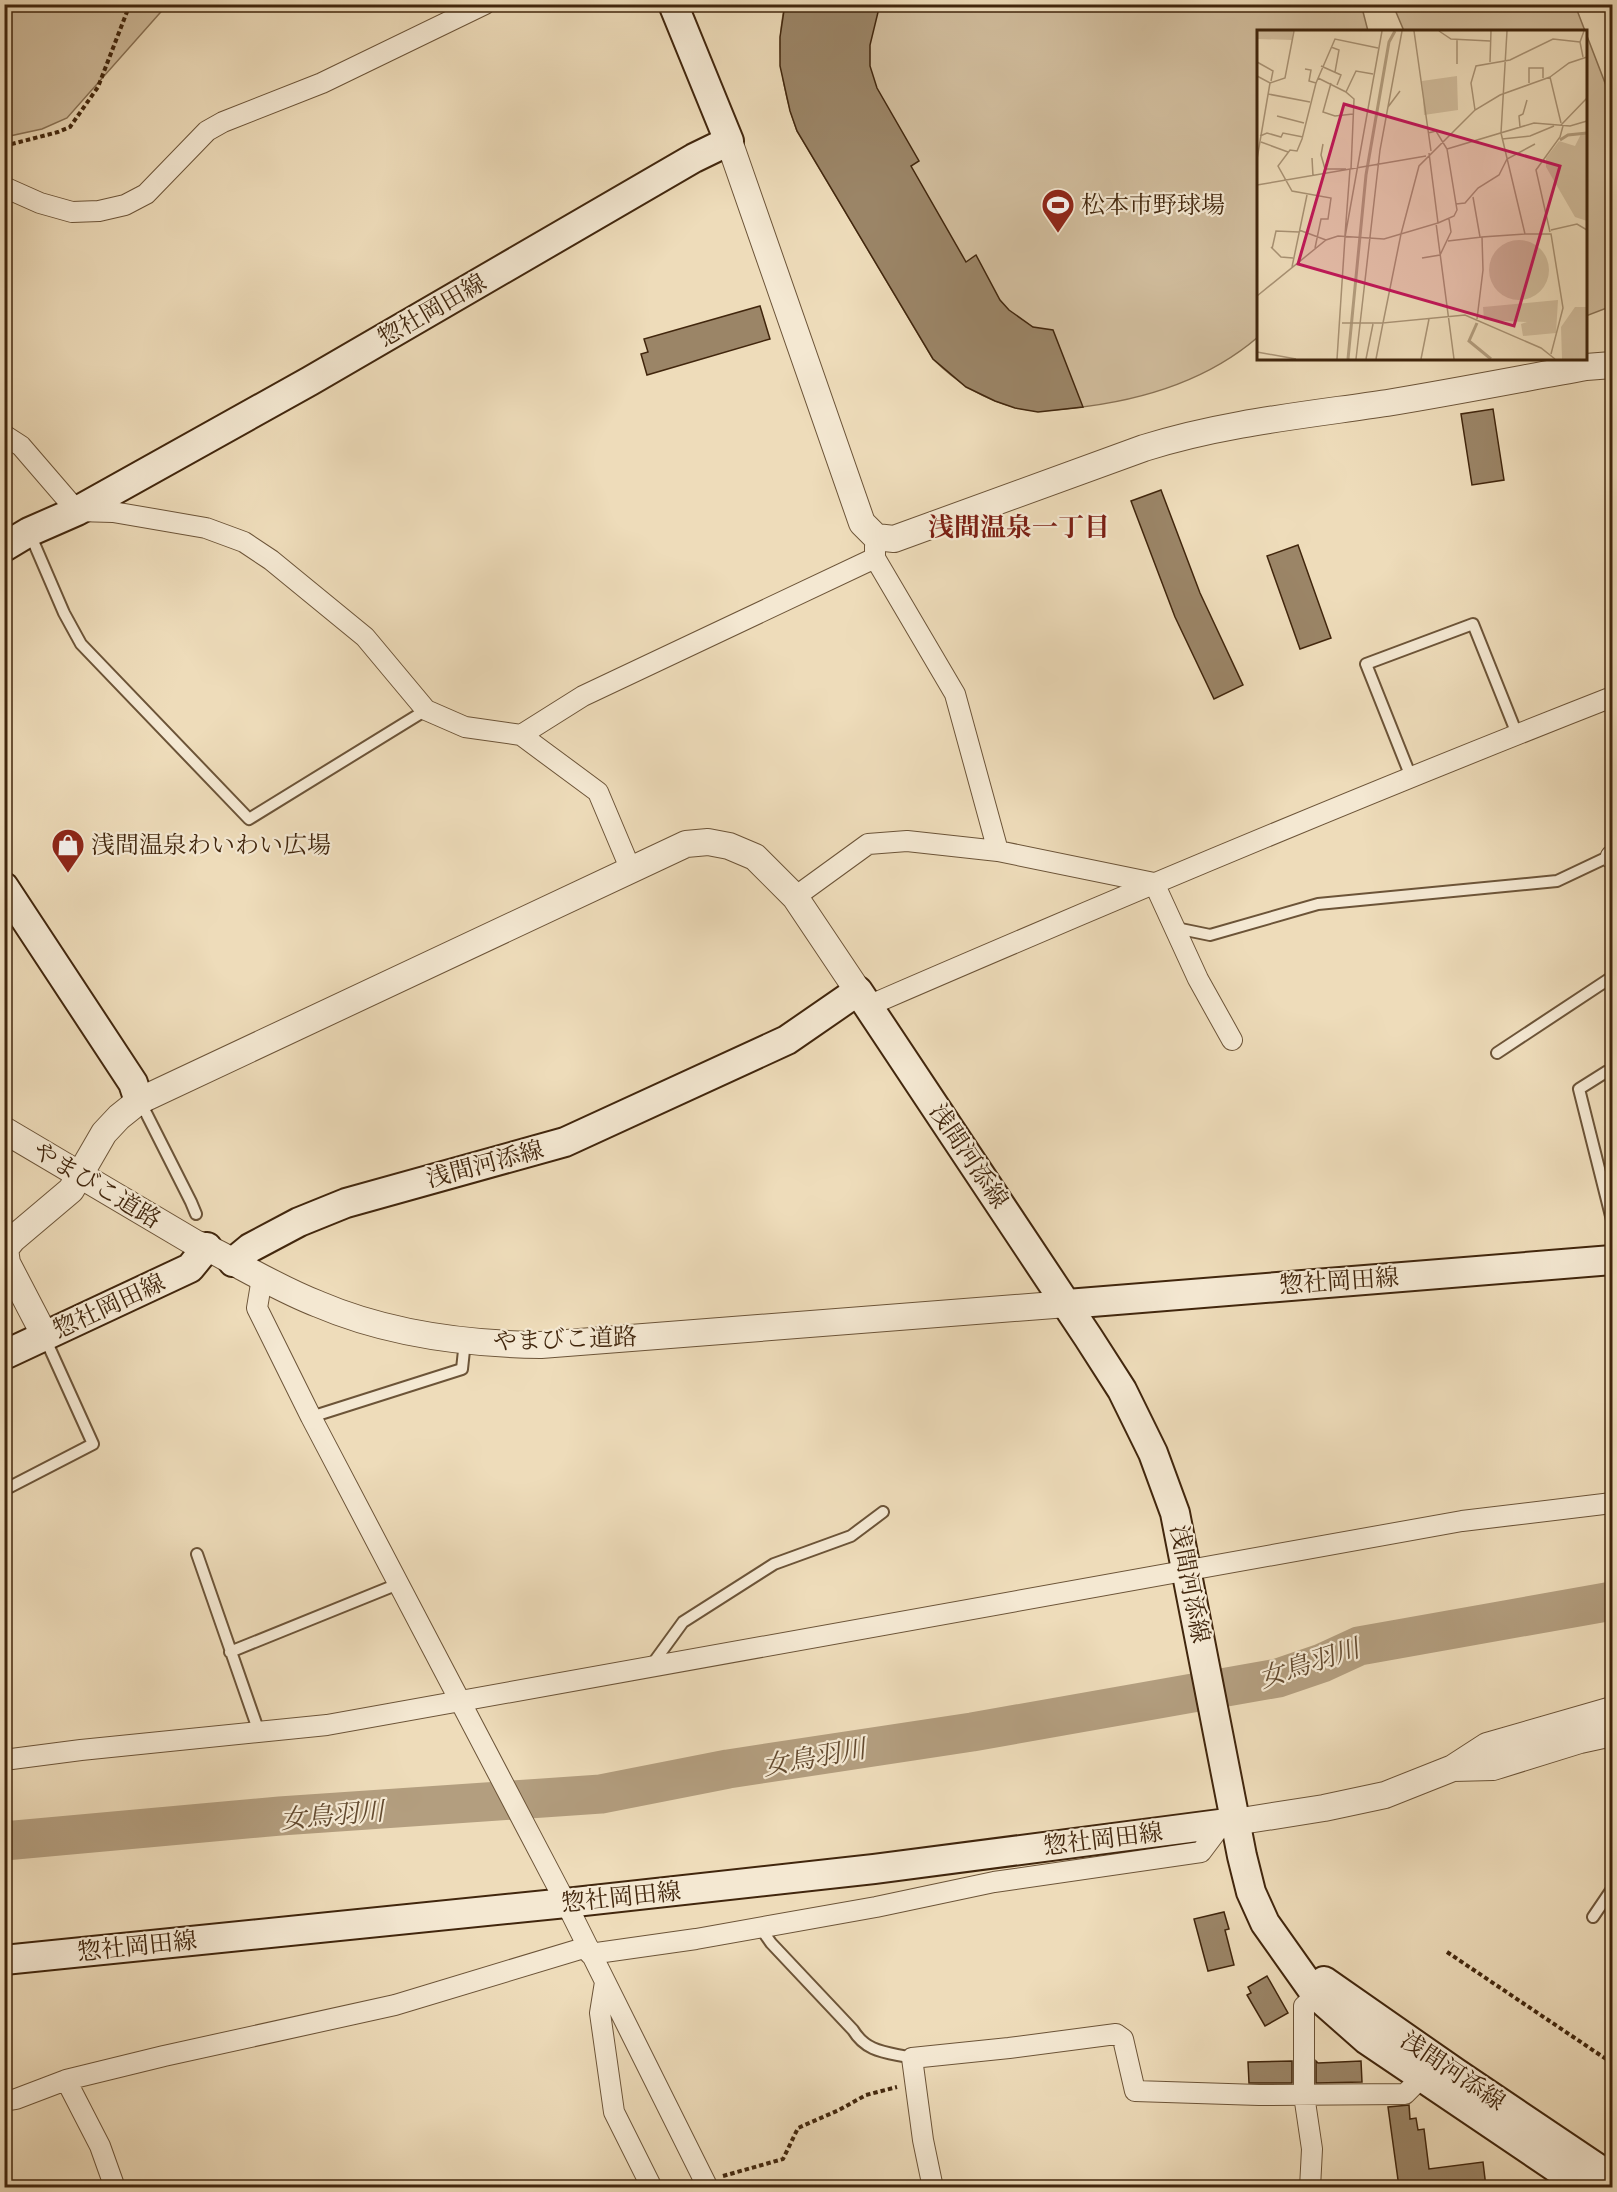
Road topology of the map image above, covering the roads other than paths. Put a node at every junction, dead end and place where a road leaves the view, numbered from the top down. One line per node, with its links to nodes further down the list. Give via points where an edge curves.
1 (484, 4): 4 (street, via 322,83 223,122 207,131 146,194 125,205 99,212 72,212)
2 (673, 4): 3 (main road)
3 (729, 141): 7 (main road, 惣社岡田線); 10 (street, via 862,523)
4 (4, 187)
5 (1612, 366): 10 (street, via 1586,367 1183,436)
6 (4, 435): 7 (street, via 21,446)
7 (77, 511): 8 (main road, 惣社岡田線); 12 (street, via 113,512 206,528 244,542 365,637)
8 (29, 532): 9 (main road, 惣社岡田線); 12 (lane, via 81,644 249,819)
9 (4, 547)
10 (875, 547): 14 (street, via 583,696); 16 (street, via 955,694)
11 (1612, 697): 13 (street)
12 (426, 710): 14 (street, via 465,727)
13 (1517, 734): 15 (street); 15 (lane, via 1473,624 1366,664)
14 (521, 735): 18 (street, via 598,792)
15 (1411, 777): 19 (street)
16 (998, 851): 19 (street); 21 (street, via 907,842 868,844)
17 (1612, 857): 22 (lane, via 1557,881 1318,904 1210,935)
18 (630, 868): 21 (street, via 686,844 708,842 755,856); 28 (street)
19 (1154, 882): 22 (street); 24 (street)
20 (4, 887): 28 (main road, via 133,1083)
21 (795, 897): 24 (street)
22 (1176, 928): 25 (street, via 1198,979)
23 (1612, 977): 26 (lane)
24 (863, 999): 35 (main road, 浅間河添線, via 787,1040 565,1142 346,1203 299,1222 250,1248); 37 (main road, 浅間河添線)
25 (1232, 1040)
26 (1497, 1053)
27 (1612, 1071): 32 (lane, via 1579,1089)
28 (140, 1101): 30 (street, via 104,1133); 31 (lane)
29 (4, 1130): 30 (street, やまびこ道路)
30 (80, 1175): 33 (street, やまびこ道路, via 195,1244); 38 (street, via 71,1190 5,1249 7,1263)
31 (196, 1214)
32 (1612, 1220)
33 (207, 1247): 35 (street, やまびこ道路); 38 (main road, 惣社岡田線, via 190,1269)
34 (1612, 1260): 37 (main road, 惣社岡田線)
35 (233, 1262): 36 (street, やまびこ道路)
36 (262, 1278): 39 (street, やまびこ道路, via 318,1305 375,1324); 41 (street, via 257,1308)
37 (1067, 1304): 39 (street, やまびこ道路, via 541,1345); 46 (main road, 浅間河添線, via 1122,1390 1153,1453 1175,1513)
38 (45, 1336): 40 (main road, 惣社岡田線); 42 (lane, via 93,1444)
39 (465, 1341): 41 (lane, via 462,1369)
40 (4, 1355)
41 (311, 1417): 47 (street)
42 (4, 1490)
43 (1612, 1503): 46 (street, via 1462,1521)
44 (883, 1512): 49 (lane, via 851,1536 774,1564 683,1622)
45 (197, 1554): 48 (lane)
46 (1189, 1578): 49 (street); 56 (main road, 浅間河添線)
47 (398, 1584): 48 (lane); 50 (street)
48 (230, 1652): 52 (lane)
49 (649, 1668): 50 (street)
50 (462, 1708): 52 (street); 58 (street)
51 (1612, 1710): 55 (street, via 1487,1746)
52 (259, 1732): 54 (street)
53 (1612, 1733): 55 (street, via 1493,1767)
54 (4, 1760)
55 (1453, 1768): 56 (street, via 1384,1795 1324,1808)
56 (1229, 1813): 58 (main road, 惣社岡田線, via 874,1869); 60 (street, via 1201,1852 994,1882); 63 (main road, 浅間河添線, via 1251,1892 1265,1923)
57 (1612, 1889): 59 (lane)
58 (566, 1903): 61 (street); 62 (main road, 惣社岡田線)
59 (1593, 1917)
60 (760, 1927): 61 (street, via 696,1939); 66 (lane, via 859,2040 870,2049)
61 (588, 1950): 64 (street); 68 (street, via 395,2005)
62 (4, 1960)
63 (1293, 1965): 65 (main road, 浅間河添線); 71 (main road, 浅間河添線, via 1329,1983)
64 (605, 1982): 72 (street); 74 (street, via 600,2013 615,2112)
65 (1316, 1995): 67 (main road, 浅間河添線, via 1367,2040); 69 (street, via 1304,2006)
66 (912, 2058): 69 (street, via 1116,2034 1123,2039 1135,2091); 75 (street)
67 (1422, 2077): 69 (street, via 1405,2094); 77 (main road, 浅間河添線)
68 (66, 2080): 70 (street); 73 (street, via 100,2146)
69 (1304, 2095): 76 (street, via 1312,2149)
70 (4, 2101)
71 (1612, 2178)
72 (706, 2184)
73 (115, 2187)
74 (652, 2187)
75 (933, 2187)
76 (1310, 2187)
77 (1586, 2187)

